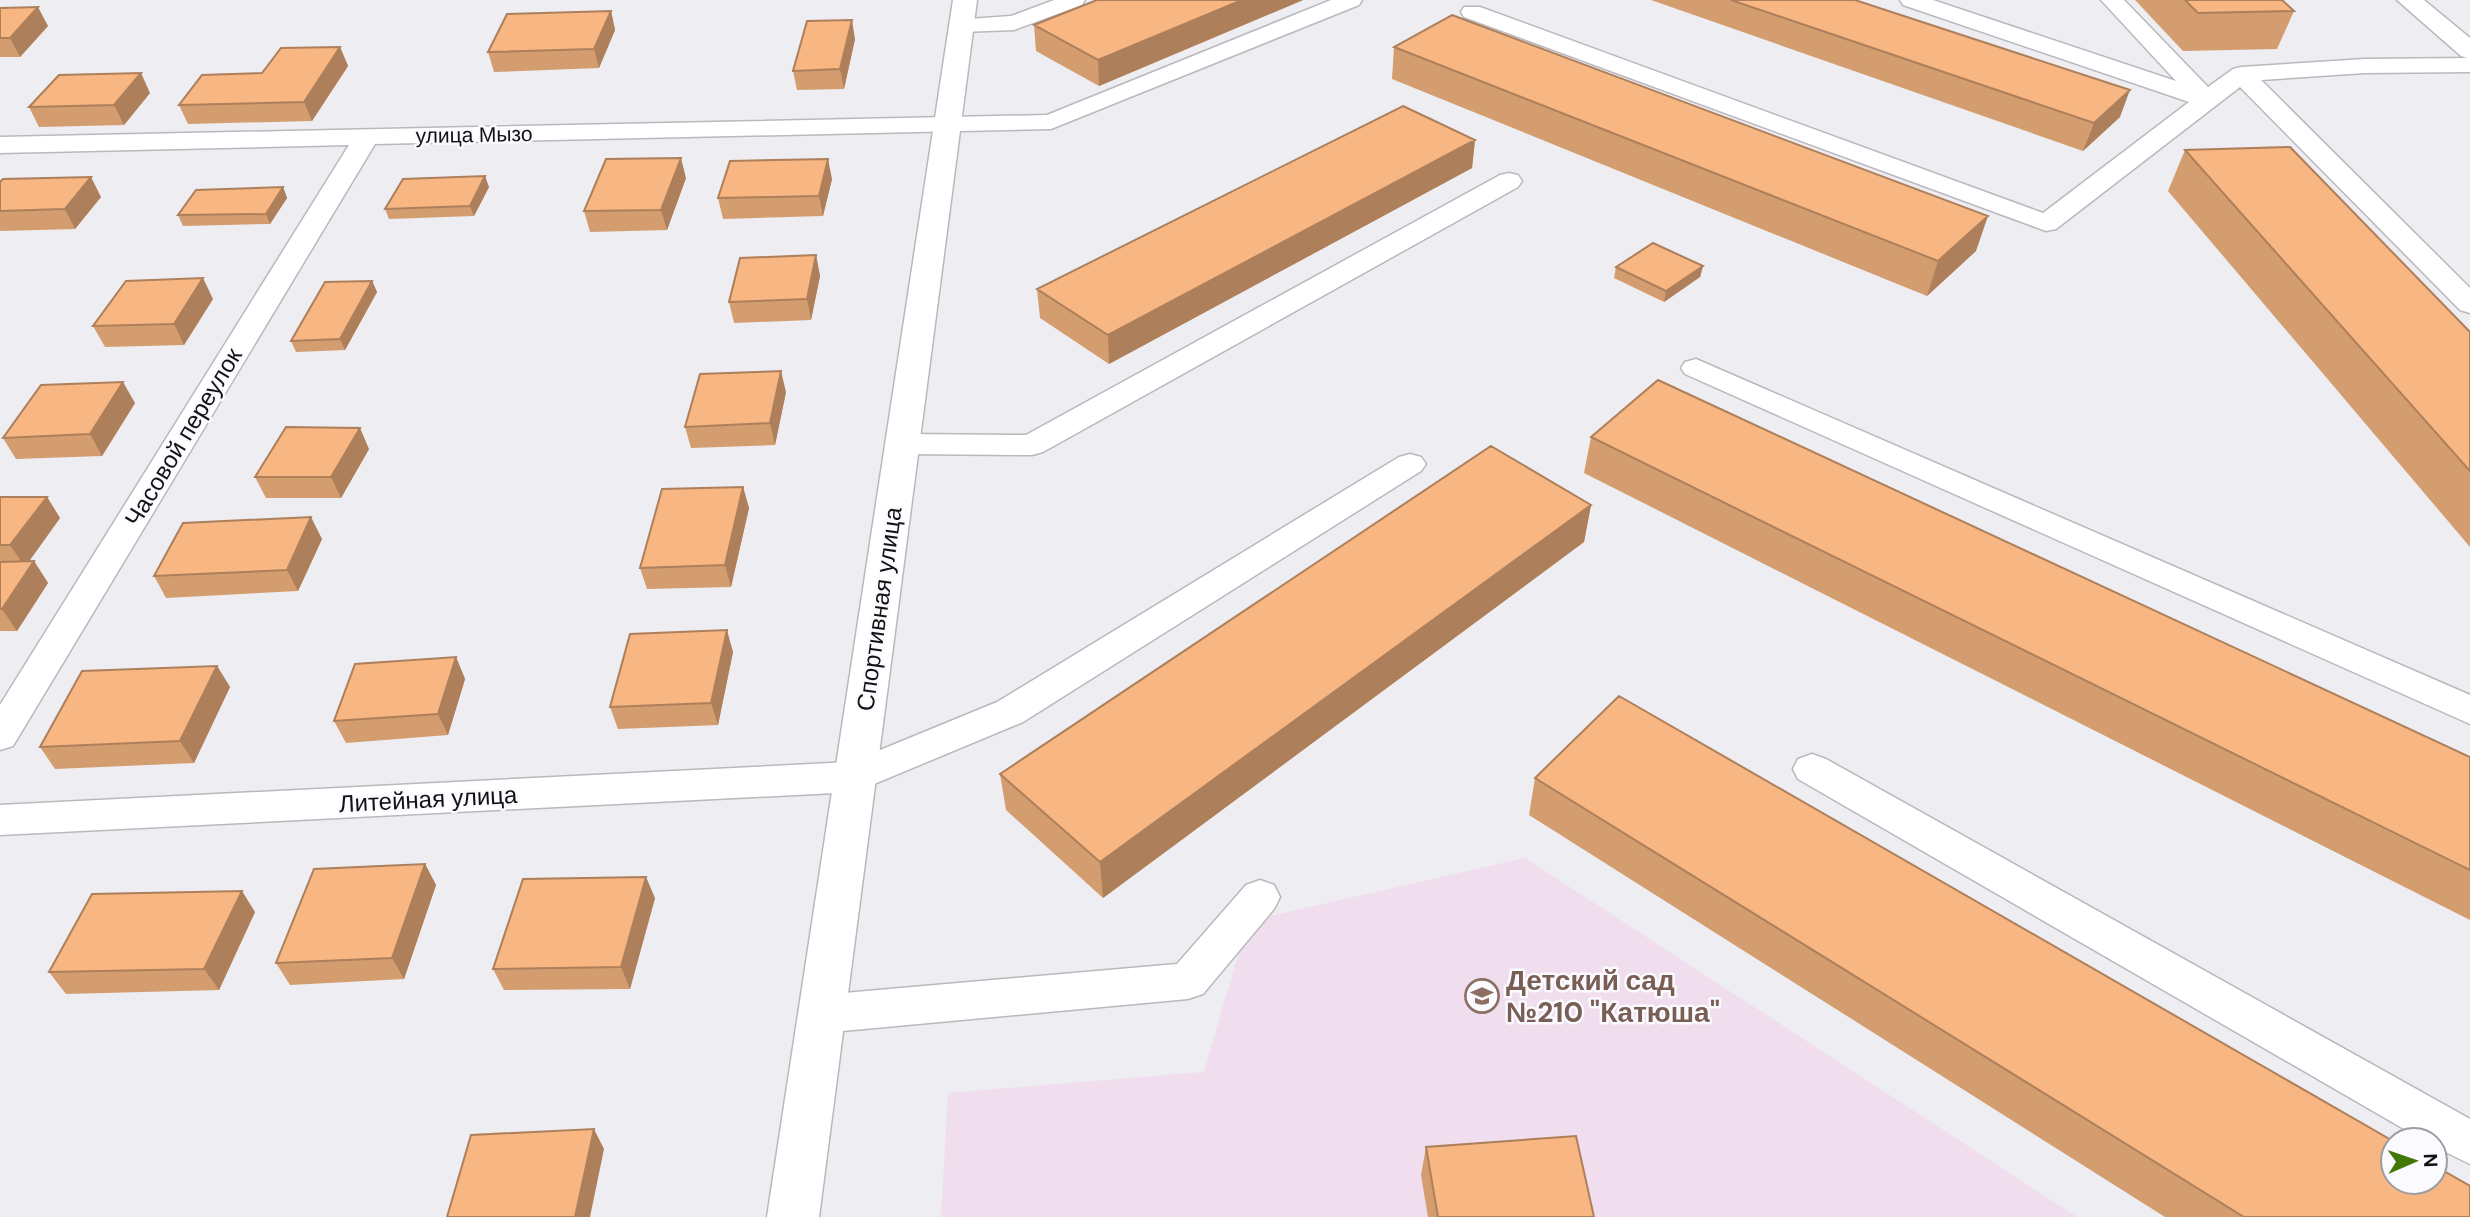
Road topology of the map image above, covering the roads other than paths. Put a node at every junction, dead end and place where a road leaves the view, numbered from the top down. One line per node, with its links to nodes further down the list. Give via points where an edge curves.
1 (1074, 0): 7 (lane, via 1014,23)
2 (1351, 0): 12 (lane, улица Мызо, via 1051,122)
3 (1911, 0): 11 (lane)
4 (2112, 0): 11 (lane)
5 (2409, 0): 8 (street)
6 (1472, 12): 11 (lane, via 2046,223)
7 (964, 13): 12 (street, Спортивная улица)
8 (2470, 51)
9 (2470, 65): 10 (lane)
10 (2241, 74): 11 (lane); 16 (lane)
11 (2207, 100)
12 (948, 124): 13 (lane, улица Мызо); 18 (street, Спортивная улица)
13 (367, 138): 14 (lane, улица Мызо); 21 (lane, Часовой переулок)
14 (0, 145)
15 (1509, 181): 18 (lane, via 1032,445)
16 (2470, 304)
17 (1696, 368): 20 (lane)
18 (903, 444): 23 (street, Спортивная улица)
19 (1410, 464): 23 (lane, Литейная улица, via 1010,712)
20 (2470, 710)
21 (0, 736)
22 (1812, 769): 27 (lane)
23 (855, 777): 24 (lane, Литейная улица); 26 (street, Спортивная улица)
24 (0, 820)
25 (1260, 897): 26 (lane, via 1188,981)
26 (821, 1014): 28 (street, Спортивная улица)
27 (2470, 1143)
28 (793, 1217)

